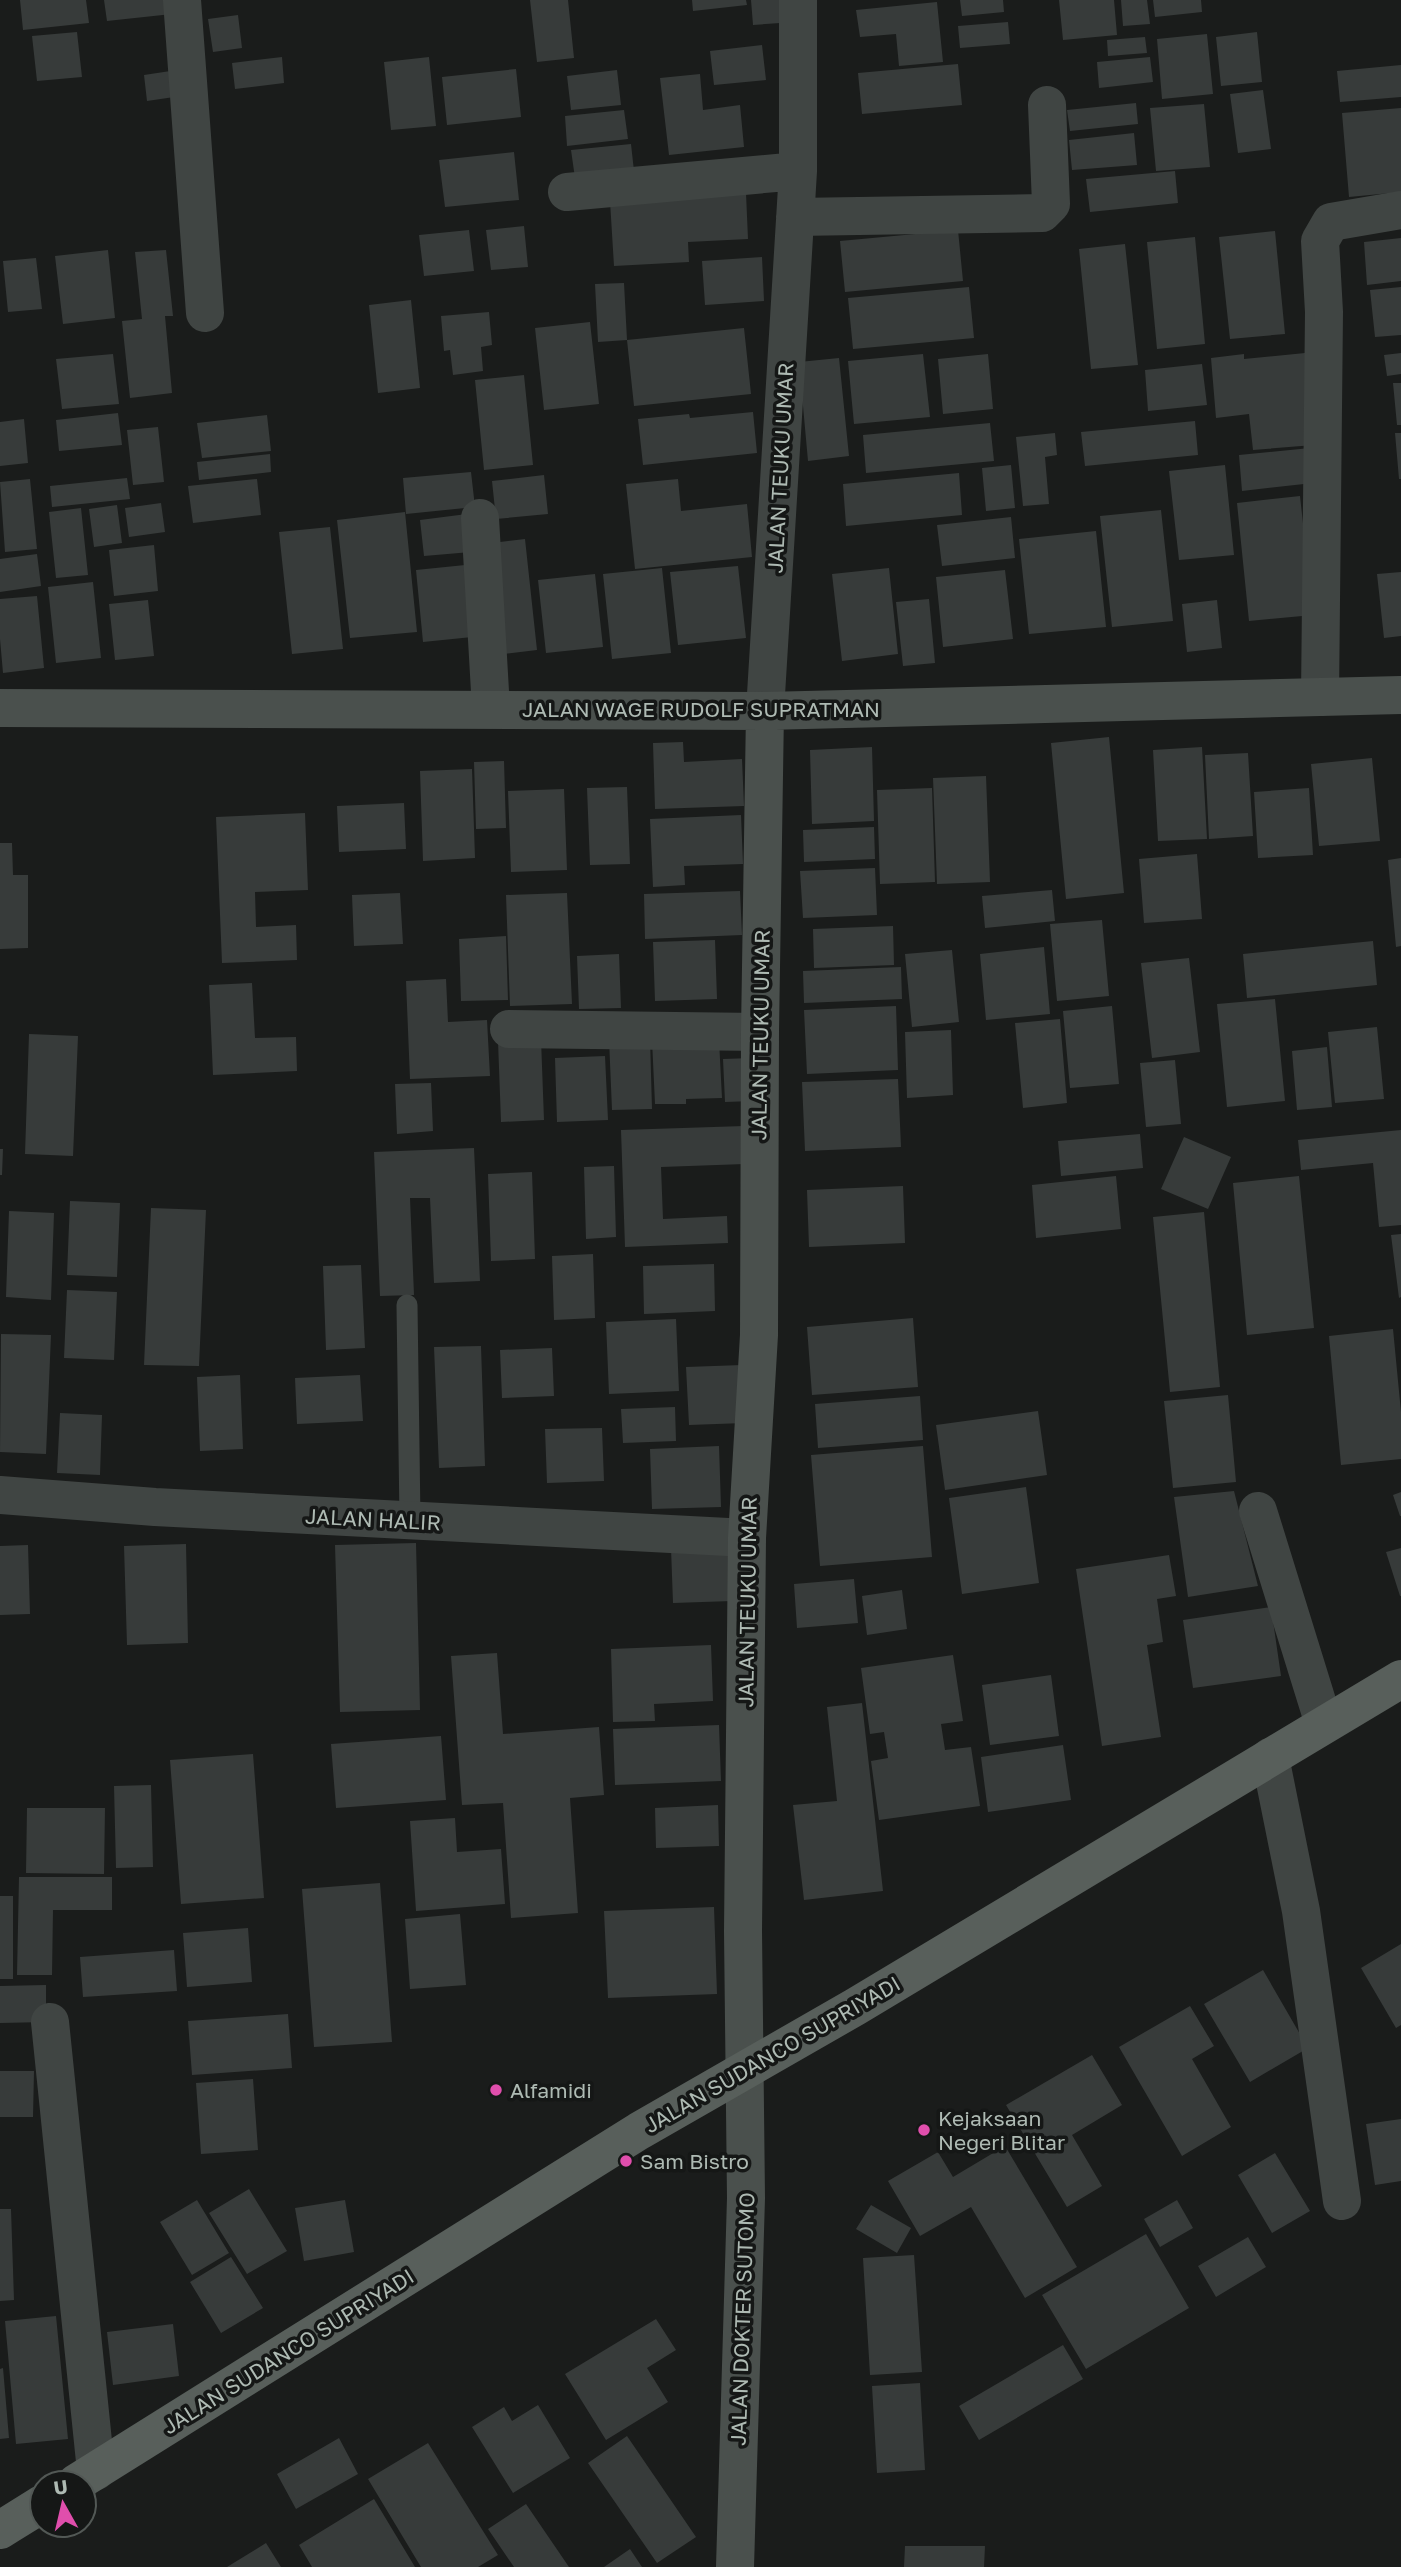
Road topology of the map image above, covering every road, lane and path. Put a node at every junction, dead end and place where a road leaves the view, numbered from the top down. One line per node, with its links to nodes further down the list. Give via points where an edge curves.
1 (182, 0): 8 (street)
2 (798, 0): 4 (street, JALAN TEUKU UMAR)
3 (1047, 105): 7 (street, via 1051,204 1042,213)
4 (798, 172): 5 (street); 7 (street, JALAN TEUKU UMAR)
5 (567, 192)
6 (1401, 210): 11 (street, via 1331,222 1320,241 1324,312)
7 (795, 217): 14 (street, JALAN TEUKU UMAR)
8 (205, 313)
9 (481, 518): 13 (street)
10 (1401, 695): 11 (street, JALAN WAGE RUDOLF SUPRATMAN)
11 (1321, 696): 14 (street, JALAN WAGE RUDOLF SUPRATMAN)
12 (0, 708): 13 (street, JALAN WAGE RUDOLF SUPRATMAN)
13 (491, 709): 14 (street, JALAN WAGE RUDOLF SUPRATMAN)
14 (765, 711): 16 (street, JALAN TEUKU UMAR)
15 (509, 1029): 16 (street)
16 (760, 1032): 21 (street, JALAN TEUKU UMAR, via 759,1335)
17 (407, 1305): 20 (lane)
18 (0, 1495): 20 (street, JALAN HALIR)
19 (1258, 1511): 23 (street)
20 (410, 1521): 21 (street, JALAN HALIR)
21 (747, 1538): 26 (street, JALAN TEUKU UMAR)
22 (1401, 1679): 23 (main road, JALAN SUDANCO SUPRIYADI)
23 (1324, 1724): 24 (main road, JALAN SUDANCO SUPRIYADI)
24 (1270, 1757): 26 (main road, JALAN SUDANCO SUPRIYADI); 27 (street, via 1301,1911)
25 (50, 2022): 28 (street)
26 (746, 2070): 29 (main road, JALAN SUDANCO SUPRIYADI, via 639,2131); 32 (street, JALAN DOKTER SUTOMO)
27 (1342, 2202)
28 (85, 2469)
29 (98, 2469)
30 (28, 2512): 31 (main road)
31 (0, 2529)
32 (735, 2567)

